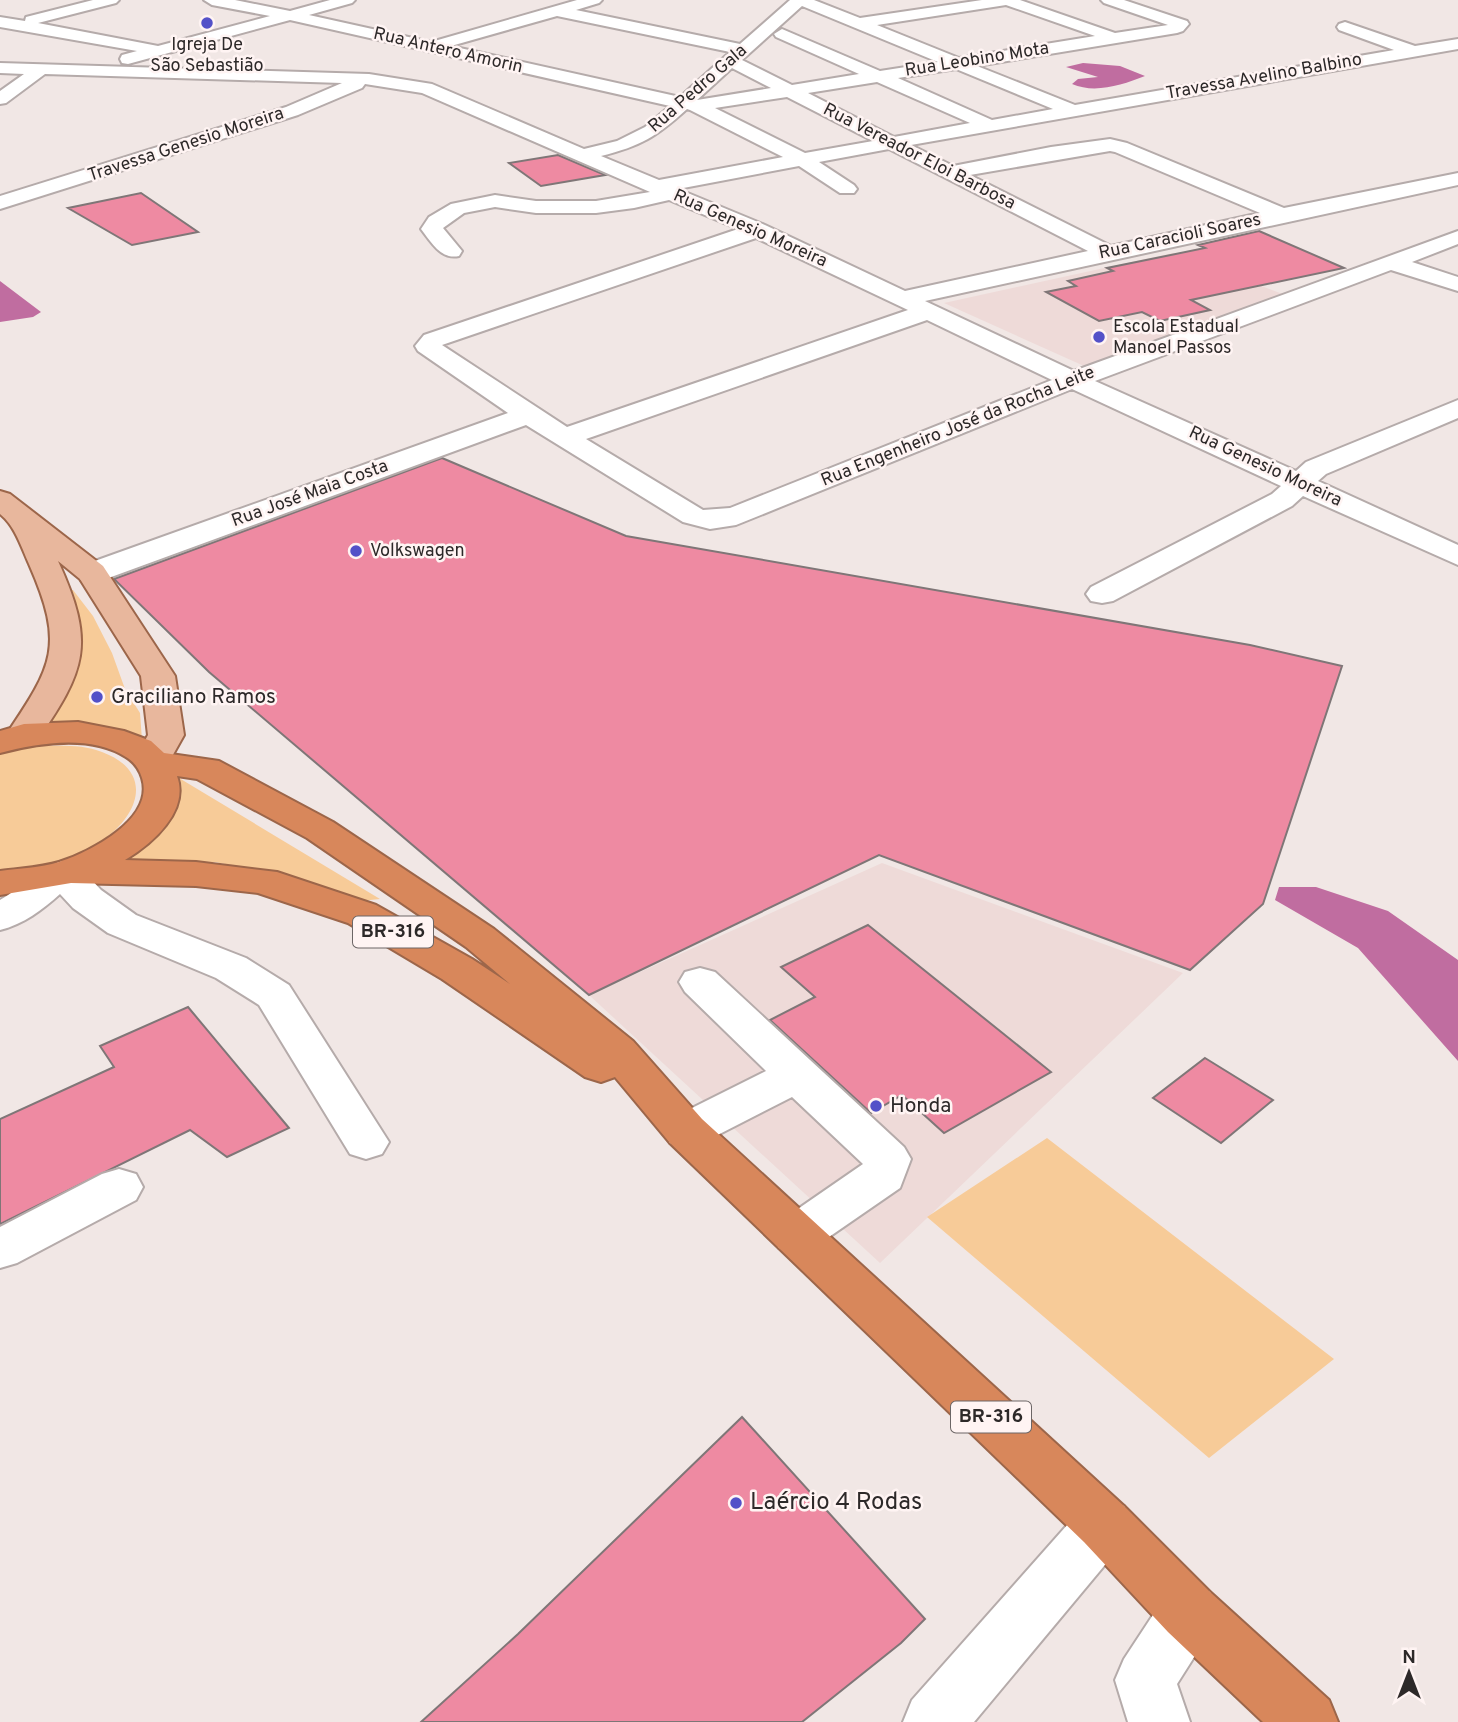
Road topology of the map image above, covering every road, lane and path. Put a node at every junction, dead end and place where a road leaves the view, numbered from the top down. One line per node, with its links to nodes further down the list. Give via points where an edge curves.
1 (111, 0): 17 (street)
2 (212, 0): 13 (street, Rua Antero Amorin)
3 (347, 0): 13 (street)
4 (594, 0): 11 (street)
5 (775, 0): 9 (street)
6 (903, 0): 12 (street)
7 (1008, 0): 12 (street); 20 (street)
8 (1109, 0): 20 (street, Rua Leobino Mota, via 1181,24)
9 (799, 1): 16 (street); 24 (street, Rua Pedro Gala)
10 (523, 4): 11 (street)
11 (557, 11): 23 (street); 24 (street)
12 (934, 12): 14 (street); 16 (street)
13 (293, 16): 23 (street, Rua Antero Amorin); 26 (street)
14 (960, 21)
15 (0, 22): 17 (street)
16 (859, 23): 19 (street); 29 (street)
17 (17, 24): 26 (street)
18 (1345, 27): 27 (street)
19 (782, 34): 24 (street); 34 (street)
20 (1114, 38): 25 (street, Rua Leobino Mota)
21 (1012, 40): 25 (street)
22 (1458, 44): 27 (street, Travessa Avelino Balbino)
23 (431, 48): 28 (street); 38 (street, Rua Antero Amorin)
24 (743, 50): 35 (street, Rua Vereador Eloi Barbosa); 38 (street, Rua Pedro Gala)
25 (1038, 50): 29 (street, Rua Leobino Mota)
26 (158, 51): 32 (street)
27 (1413, 52): 39 (street, Travessa Avelino Balbino)
28 (405, 55)
29 (956, 63): 34 (street, Rua Leobino Mota); 39 (street)
30 (0, 68): 31 (street, Rua Genesio Moreira)
31 (42, 69): 32 (street, Rua Genesio Moreira); 36 (street)
32 (89, 70): 33 (street, Rua Genesio Moreira, via 329,78)
33 (374, 71): 44 (street, Rua Genesio Moreira); 51 (street, Travessa Genesio Moreira, via 292,111)
34 (877, 76): 35 (street, Rua Leobino Mota); 41 (street)
35 (789, 90): 38 (street, Rua Leobino Mota); 42 (street, Rua Vereador Eloi Barbosa)
36 (0, 99)
37 (0, 104): 40 (street, via 4,107)
38 (690, 105): 44 (street, Rua Pedro Gala, via 640,139); 45 (street)
39 (1071, 110): 41 (street, Travessa Avelino Balbino)
40 (0, 114)
41 (987, 125): 42 (street, Travessa Avelino Balbino); 43 (street)
42 (890, 143): 45 (street, Travessa Avelino Balbino); 46 (street, Rua Vereador Eloi Barbosa)
43 (1051, 153): 46 (street); 53 (street, via 1091,146 1120,147)
44 (585, 154): 50 (street, Rua Genesio Moreira)
45 (801, 159): 49 (street); 50 (street, Travessa Avelino Balbino)
46 (949, 173): 57 (street, Rua Vereador Eloi Barbosa)
47 (1458, 179): 53 (street, Rua Caracioli Soares)
48 (0, 188): 51 (street)
49 (847, 189)
50 (663, 190): 54 (street, Rua Genesio Moreira); 56 (street, Travessa Avelino Balbino, via 634,202 596,207 536,207 495,201 458,208 432,229)
51 (25, 195): 52 (street, Travessa Genesio Moreira)
52 (0, 203)
53 (1282, 215): 57 (street, Rua Caracioli Soares)
54 (757, 230): 60 (street, Rua Genesio Moreira); 64 (street, via 433,340 427,346)
55 (1458, 237): 58 (street, Rua Engenheiro José da Rocha Leite)
56 (451, 251)
57 (1108, 253): 60 (street, Rua Caracioli Soares)
58 (1390, 262): 59 (street); 62 (street, Rua Engenheiro José da Rocha Leite)
59 (1458, 284)
60 (902, 299): 61 (street, Rua Genesio Moreira)
61 (929, 311): 62 (street, Rua Genesio Moreira); 65 (street)
62 (1073, 380): 65 (street, Rua Engenheiro José da Rocha Leite, via 736,516 710,520 693,516); 66 (street, Rua Genesio Moreira)
63 (1457, 410): 66 (street, via 1316,468)
64 (528, 415): 65 (street); 69 (street, Rua José Maia Costa)
65 (565, 437)
66 (1301, 482): 68 (street, Rua Genesio Moreira); 70 (street, via 1282,500)
67 (12, 510): 69 (main road); 71 (main road, via 62,608 66,654 61,675)
68 (1458, 556)
69 (92, 573): 72 (main road, via 158,676 166,734)
70 (1101, 594)
71 (8, 738): 72 (highway, BR-316, via 78,733 112,738 138,749)
72 (153, 762): 73 (highway, BR-316, via 162,786 156,809 138,833 108,854); 78 (highway, BR-316, via 206,769 320,830 468,930 618,1052)
73 (64, 872): 74 (highway, BR-316); 75 (street); 78 (highway, BR-316, via 196,874 263,881 362,914 457,969); 79 (street, via 87,899 122,924 231,968 274,995)
74 (0, 883)
75 (0, 917)
76 (700, 982): 77 (street)
77 (797, 1074): 78 (street); 81 (street, via 888,1159 883,1176)
78 (679, 1123): 81 (highway, BR-316)
79 (366, 1142)
80 (119, 1187): 82 (street)
81 (796, 1234): 83 (highway, BR-316)
82 (0, 1249)
83 (1104, 1524): 84 (highway, BR-316); 85 (street)
84 (1189, 1612): 86 (street, via 1145,1680); 87 (highway, BR-316)
85 (934, 1722)
86 (1159, 1722)
87 (1307, 1722)

